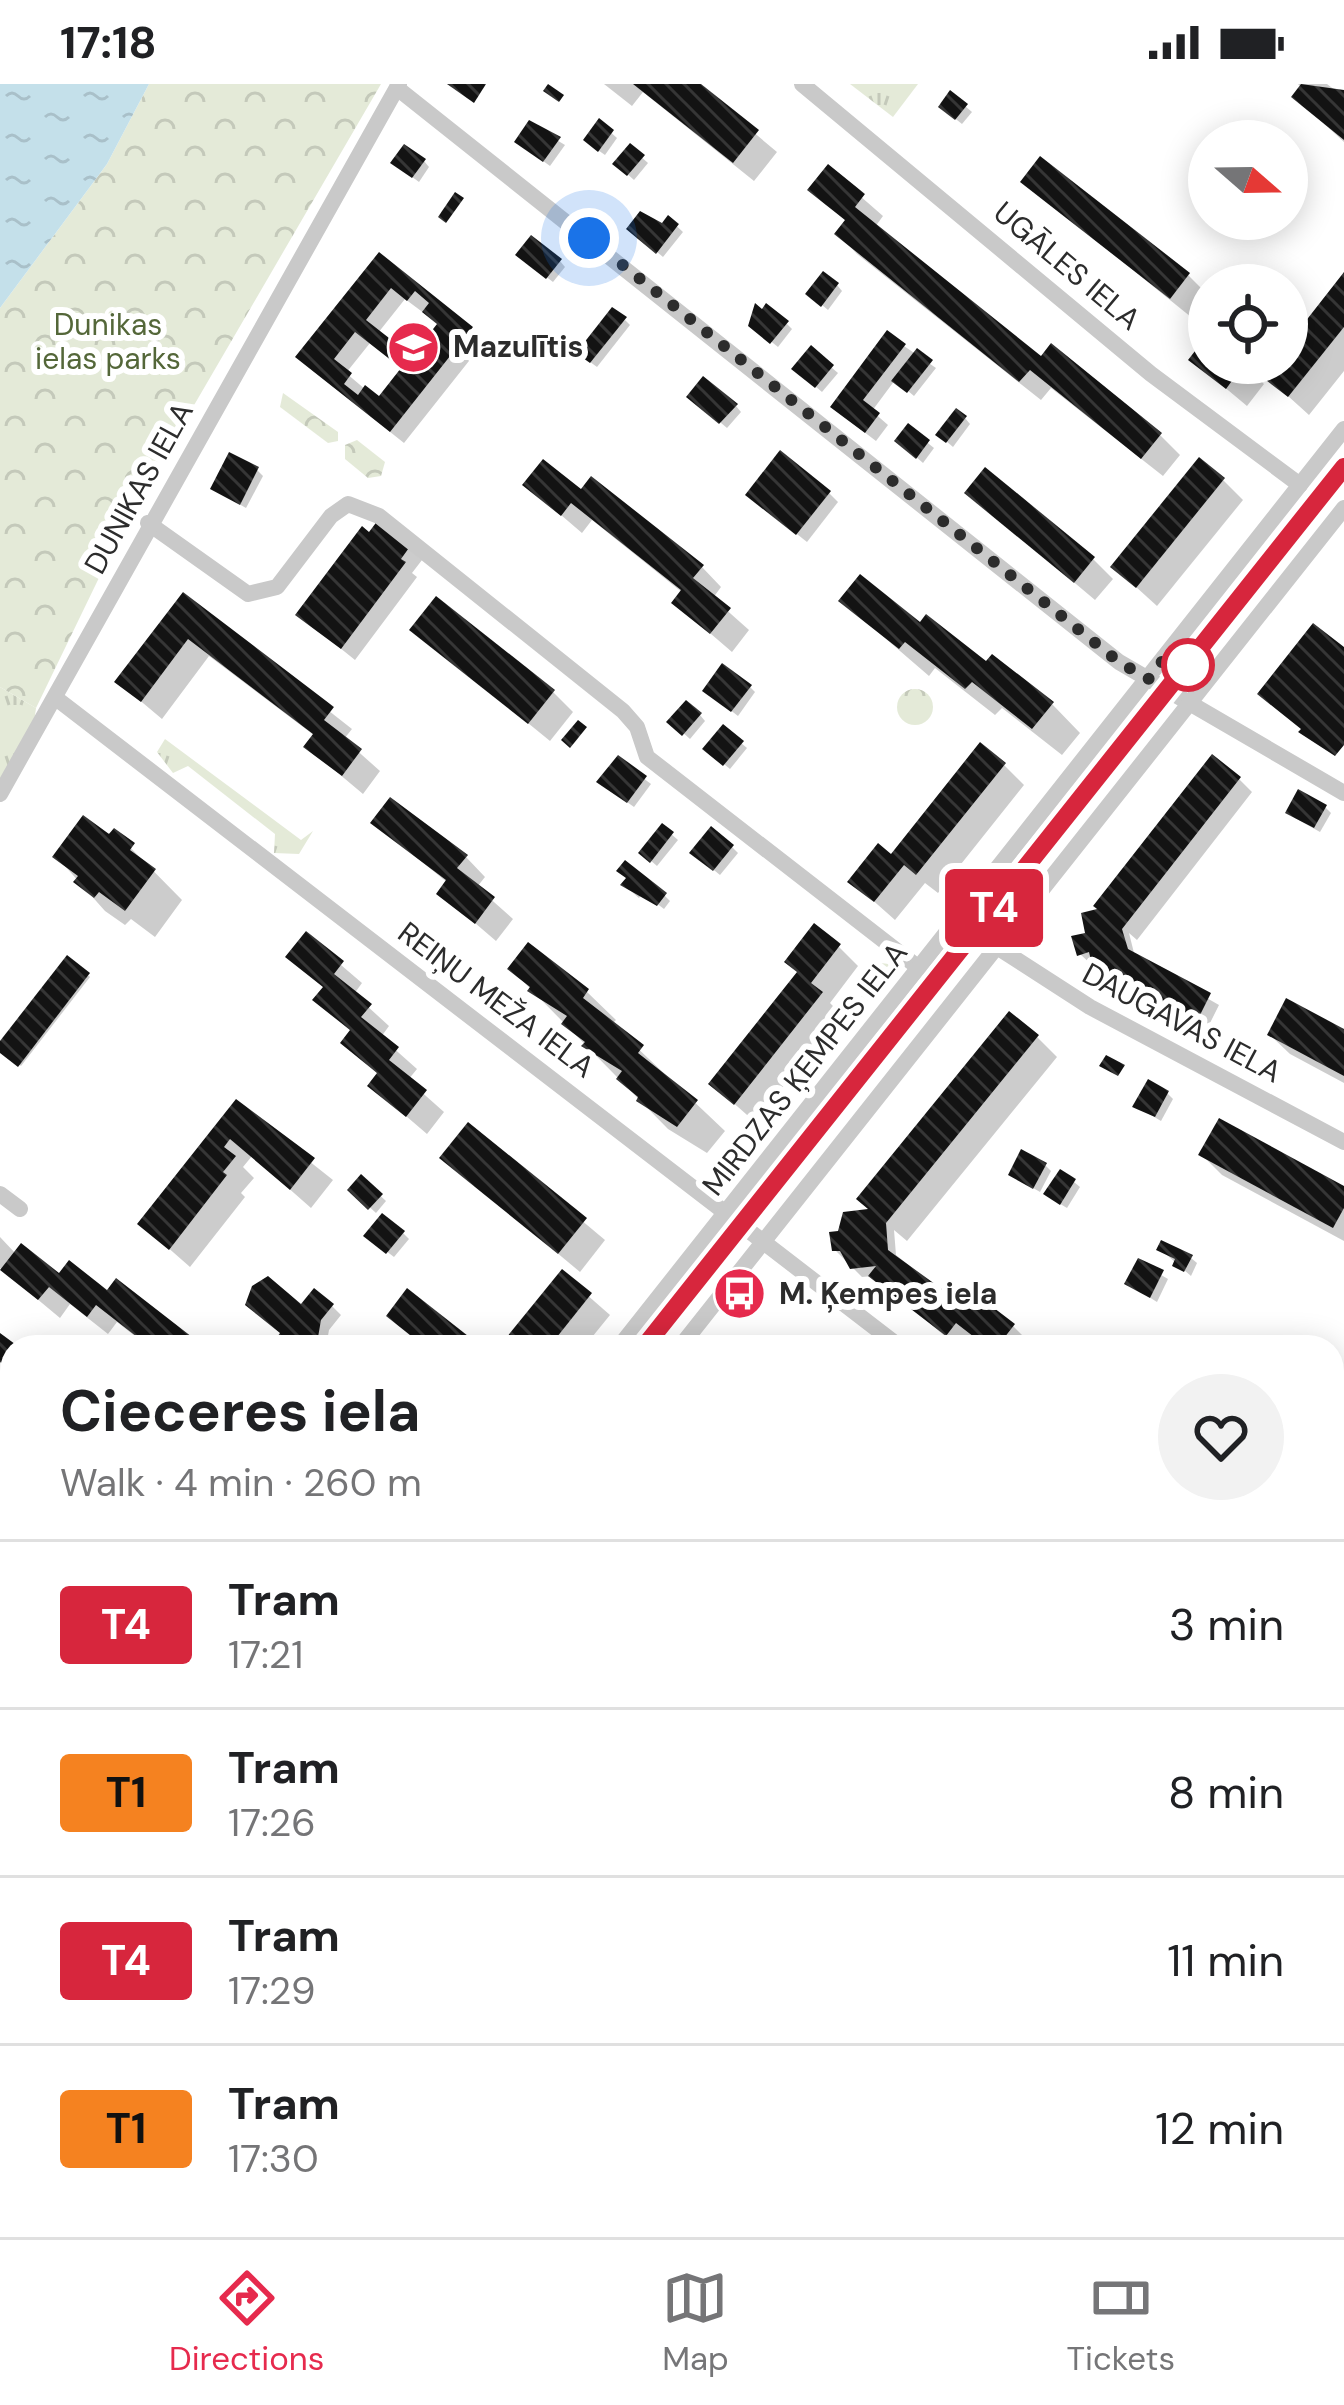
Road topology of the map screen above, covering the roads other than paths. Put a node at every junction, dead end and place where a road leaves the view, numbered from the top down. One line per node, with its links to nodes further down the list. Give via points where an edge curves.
1 (802, 84): 4 (street, UGĀLES IELA, via 1151,374)
2 (398, 86): 6 (street, DUNIKAS IELA); 7 (street)
3 (1344, 429): 4 (street, MIRDZAS ĶEMPES IELA)
4 (1300, 485): 7 (street, MIRDZAS ĶEMPES IELA)
5 (1344, 508): 9 (street)
6 (148, 523): 8 (street, DUNIKAS IELA); 13 (street, via 248,594 277,587 331,516 360,506 435,558 637,728 646,757)
7 (1149, 679): 9 (street); 13 (street, MIRDZAS ĶEMPES IELA)
8 (57, 699): 11 (street, DUNIKAS IELA); 17 (street, REIŅU MEŽA IELA)
9 (1190, 703): 10 (street); 12 (street)
10 (1344, 793)
11 (0, 794)
12 (997, 947): 14 (street, DAUGAVAS IELA); 18 (street)
13 (919, 968): 17 (street, MIRDZAS ĶEMPES IELA)
14 (1344, 1142)
15 (0, 1194): 16 (street)
16 (20, 1209)
17 (728, 1210): 18 (street, REIŅU MEŽA IELA); 19 (street, MIRDZAS ĶEMPES IELA)
18 (765, 1240): 20 (street); 21 (street, REIŅU MEŽA IELA)
19 (629, 1335)
20 (690, 1335)
21 (885, 1335)

